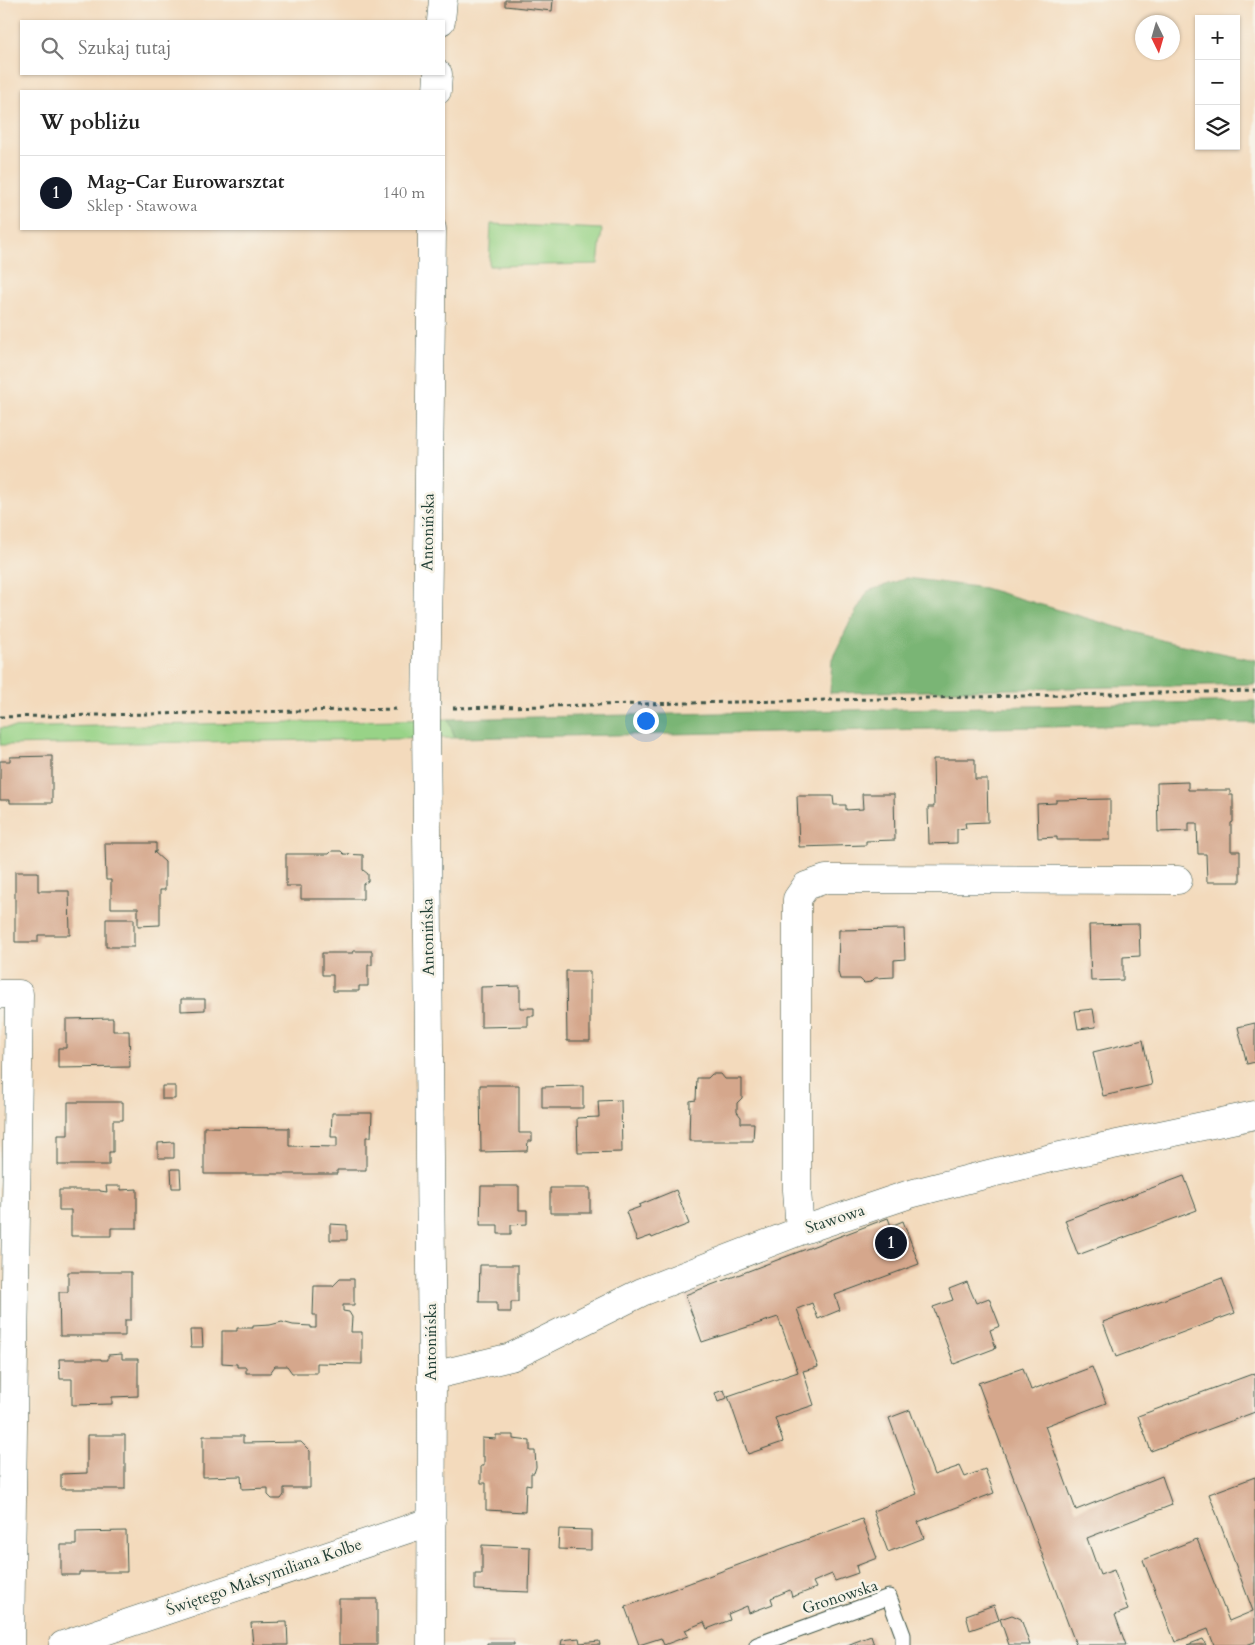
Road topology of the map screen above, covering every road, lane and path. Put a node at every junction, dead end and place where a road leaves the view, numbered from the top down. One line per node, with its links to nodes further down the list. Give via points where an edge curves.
1 (443, 0): 2 (street)
2 (442, 20)
3 (438, 75): 4 (street)
4 (437, 90)
5 (432, 230): 7 (street, Antonińska)
6 (1255, 691): 7 (path)
7 (426, 709): 8 (path); 13 (street, Antonińska)
8 (0, 717)
9 (1178, 880): 12 (street, via 826,879 806,886 797,899 797,1190)
10 (0, 994): 16 (street, via 19,994)
11 (1255, 1115): 12 (street, Stawowa, via 1051,1158 910,1194)
12 (800, 1231): 13 (street, Stawowa, via 642,1292 511,1357)
13 (432, 1376): 14 (street, Antonińska)
14 (432, 1521): 15 (street, Świętego Maksymiliana Kolbe); 18 (street, Antonińska)
15 (96, 1640): 17 (street, Świętego Maksymiliana Kolbe)
16 (10, 1645)
17 (63, 1645)
18 (430, 1645)
19 (757, 1645): 20 (lane, Gronowska, via 888,1597 903,1635)
20 (903, 1645)

